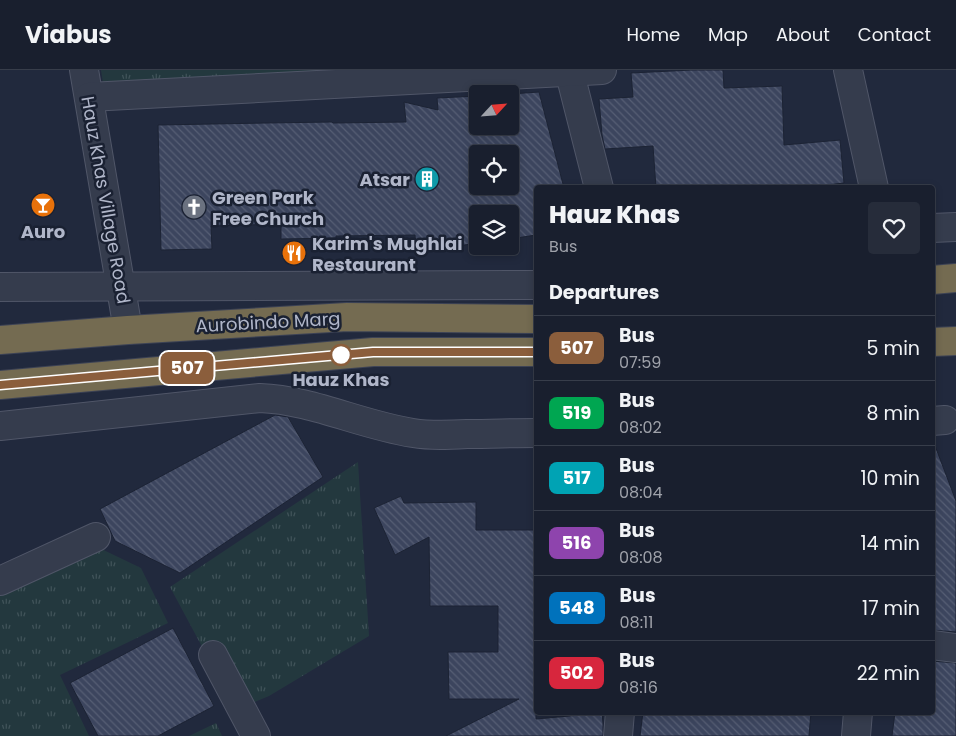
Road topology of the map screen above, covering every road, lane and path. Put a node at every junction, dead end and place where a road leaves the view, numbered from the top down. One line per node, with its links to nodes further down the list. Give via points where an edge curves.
1 (84, 70): 5 (street, Hauz Khas Village Road)
2 (602, 70): 4 (street)
3 (848, 70): 7 (street)
4 (570, 71): 5 (street); 6 (street)
5 (89, 97): 14 (street, Hauz Khas Village Road)
6 (598, 185)
7 (873, 185)
8 (956, 227): 9 (street)
9 (935, 228)
10 (956, 278): 11 (highway)
11 (935, 280)
12 (534, 285): 14 (street)
13 (0, 287): 14 (street)
14 (121, 287): 16 (street, Hauz Khas Village Road)
15 (534, 319): 16 (highway, Aurobindo Marg, via 347,317)
16 (128, 330): 17 (highway, Aurobindo Marg)
17 (0, 340)
18 (956, 341): 19 (highway)
19 (935, 342)
20 (534, 352): 21 (highway, Aurobindo Marg, via 373,352)
21 (0, 385)
22 (0, 426): 23 (street, via 260,398 298,403 412,433)
23 (534, 433)
24 (96, 537): 25 (street)
25 (0, 581)
26 (935, 645): 27 (street)
27 (956, 648)
28 (213, 655): 31 (street)
29 (620, 715): 32 (street)
30 (858, 715): 33 (street)
31 (256, 736)
32 (618, 736)
33 (856, 736)

